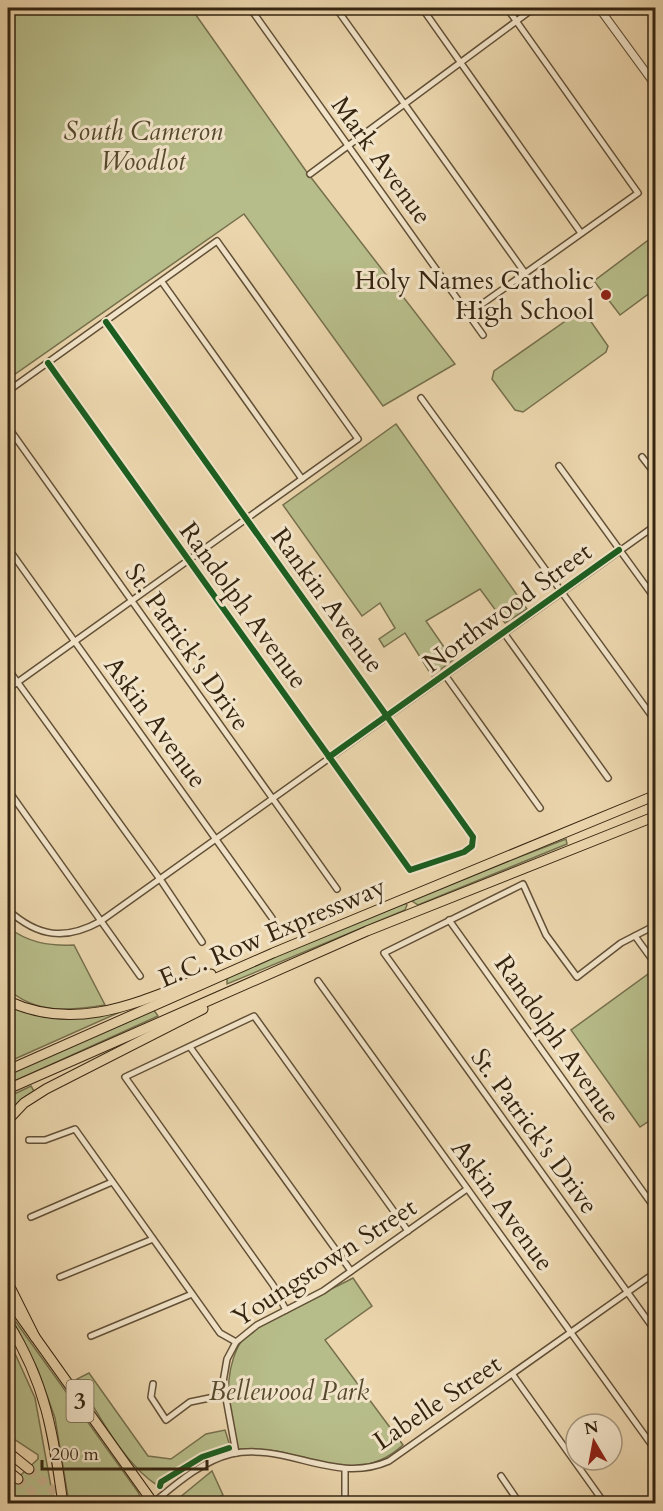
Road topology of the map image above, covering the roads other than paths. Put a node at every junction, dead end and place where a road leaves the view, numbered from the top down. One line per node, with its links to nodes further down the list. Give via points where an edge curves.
1 (250, 8): 11 (street, Mark Avenue)
2 (336, 8): 10 (street)
3 (422, 8): 8 (street)
4 (507, 8): 7 (street)
5 (534, 8): 7 (street)
6 (599, 8): 9 (street)
7 (516, 20): 8 (street); 13 (street, via 638,193)
8 (460, 61): 10 (street); 13 (street)
9 (656, 86)
10 (404, 104): 11 (street); 14 (street)
11 (348, 146): 12 (street); 16 (street, Mark Avenue)
12 (310, 174)
13 (581, 233): 14 (street)
14 (525, 273): 16 (street)
15 (162, 282): 17 (street); 26 (street); 26 (street, via 217,241 358,439)
16 (468, 314): 18 (street, Mark Avenue)
17 (106, 322): 19 (street); 27 (street, Rankin Avenue)
18 (483, 335)
19 (48, 363): 20 (street); 31 (street, Randolph Avenue)
20 (8, 392)
21 (421, 398): 32 (street)
22 (8, 427): 34 (street, St. Patrick's Drive)
23 (642, 457): 25 (street)
24 (559, 466): 30 (street)
25 (656, 476)
26 (302, 479): 27 (street)
27 (246, 519): 31 (street); 41 (street, Rankin Avenue)
28 (656, 525): 30 (street, Northwood Street)
29 (8, 548): 36 (street, Askin Avenue)
30 (619, 550): 32 (street, Northwood Street); 33 (street)
31 (188, 560): 34 (street); 43 (street, Randolph Avenue)
32 (563, 591): 35 (street, Northwood Street); 42 (street)
33 (656, 600)
34 (131, 601): 36 (street); 47 (street, St. Patrick's Drive)
35 (504, 633): 38 (street, Northwood Street); 44 (street)
36 (74, 641): 39 (street); 50 (street, Askin Avenue)
37 (8, 669): 39 (street)
38 (445, 675): 41 (street, Northwood Street); 48 (street)
39 (17, 682): 40 (street); 52 (street)
40 (8, 689)
41 (387, 716): 43 (street, Northwood Street); 51 (street, Rankin Avenue, via 474,842 464,852)
42 (656, 722)
43 (329, 757): 47 (street, Northwood Street); 51 (street, Randolph Avenue)
44 (608, 778)
45 (8, 790): 57 (street)
46 (656, 795): 61 (highway, E.C. Row Expressway)
47 (272, 798): 50 (street, Northwood Street); 53 (street, St. Patrick's Drive)
48 (540, 808)
49 (656, 816): 64 (highway, E.C. Row Expressway)
50 (215, 839): 52 (street, Northwood Street); 55 (street, Askin Avenue)
51 (410, 870)
52 (159, 879): 57 (street, Northwood Street); 60 (street)
53 (337, 889)
54 (8, 910): 57 (street, Northwood Street, via 32,928 61,934)
55 (272, 918)
56 (449, 920): 59 (street, via 523,884 546,935 577,977); 74 (street, Randolph Avenue); 82 (street, St. Patrick's Drive, via 384,953)
57 (101, 921): 63 (street)
58 (656, 926): 59 (street)
59 (635, 936): 62 (street)
60 (202, 942)
61 (273, 953): 66 (highway, via 96,1014 53,1016); 68 (highway, E.C. Row Expressway)
62 (656, 965)
63 (140, 976)
64 (260, 977): 69 (highway, E.C. Row Expressway); 70 (highway, via 46,1089)
65 (318, 981): 73 (street, Askin Avenue)
66 (8, 1001)
67 (190, 1047): 76 (street, via 254,1016); 78 (street); 85 (street, via 125,1077 273,1284)
68 (8, 1070)
69 (8, 1089)
70 (8, 1120)
71 (29, 1140): 72 (street, via 45,1140 75,1129)
72 (112, 1182): 75 (street); 77 (street)
73 (467, 1189): 76 (street, Youngstown Street); 88 (street, Askin Avenue)
74 (656, 1210)
75 (31, 1217)
76 (408, 1231): 78 (street, Youngstown Street)
77 (153, 1239): 80 (street); 83 (street)
78 (351, 1271): 85 (street, Youngstown Street)
79 (656, 1272): 82 (street, Labelle Street)
80 (60, 1277)
81 (8, 1283): 90 (highway)
82 (627, 1293): 87 (street, St. Patrick's Drive); 88 (street, Labelle Street)
83 (192, 1294): 89 (street); 91 (street, via 220,1333)
84 (8, 1299): 90 (highway, 3)
85 (286, 1310): 91 (street, Youngstown Street)
86 (8, 1323): 103 (highway, 3, via 29,1360 49,1413)
87 (656, 1332)
88 (571, 1333): 92 (street, Labelle Street); 95 (street, Askin Avenue)
89 (91, 1335)
90 (35, 1337): 104 (highway, 3)
91 (236, 1342): 94 (street, Youngstown Street, via 224,1370)
92 (513, 1375): 99 (street, Labelle Street, via 398,1456 376,1466); 107 (street)
93 (153, 1384): 94 (street, via 151,1397 166,1420 190,1402)
94 (224, 1395): 97 (street, Youngstown Street)
95 (656, 1451)
96 (8, 1452): 98 (highway)
97 (236, 1454): 99 (street, Labelle Street, via 268,1454); 104 (street, Labelle Street, via 195,1471)
98 (28, 1468)
99 (345, 1470): 105 (street)
100 (8, 1471): 102 (highway)
101 (501, 1476): 106 (street)
102 (18, 1479)
103 (63, 1503)
104 (153, 1503)
105 (345, 1503)
106 (520, 1503)
107 (605, 1503)

